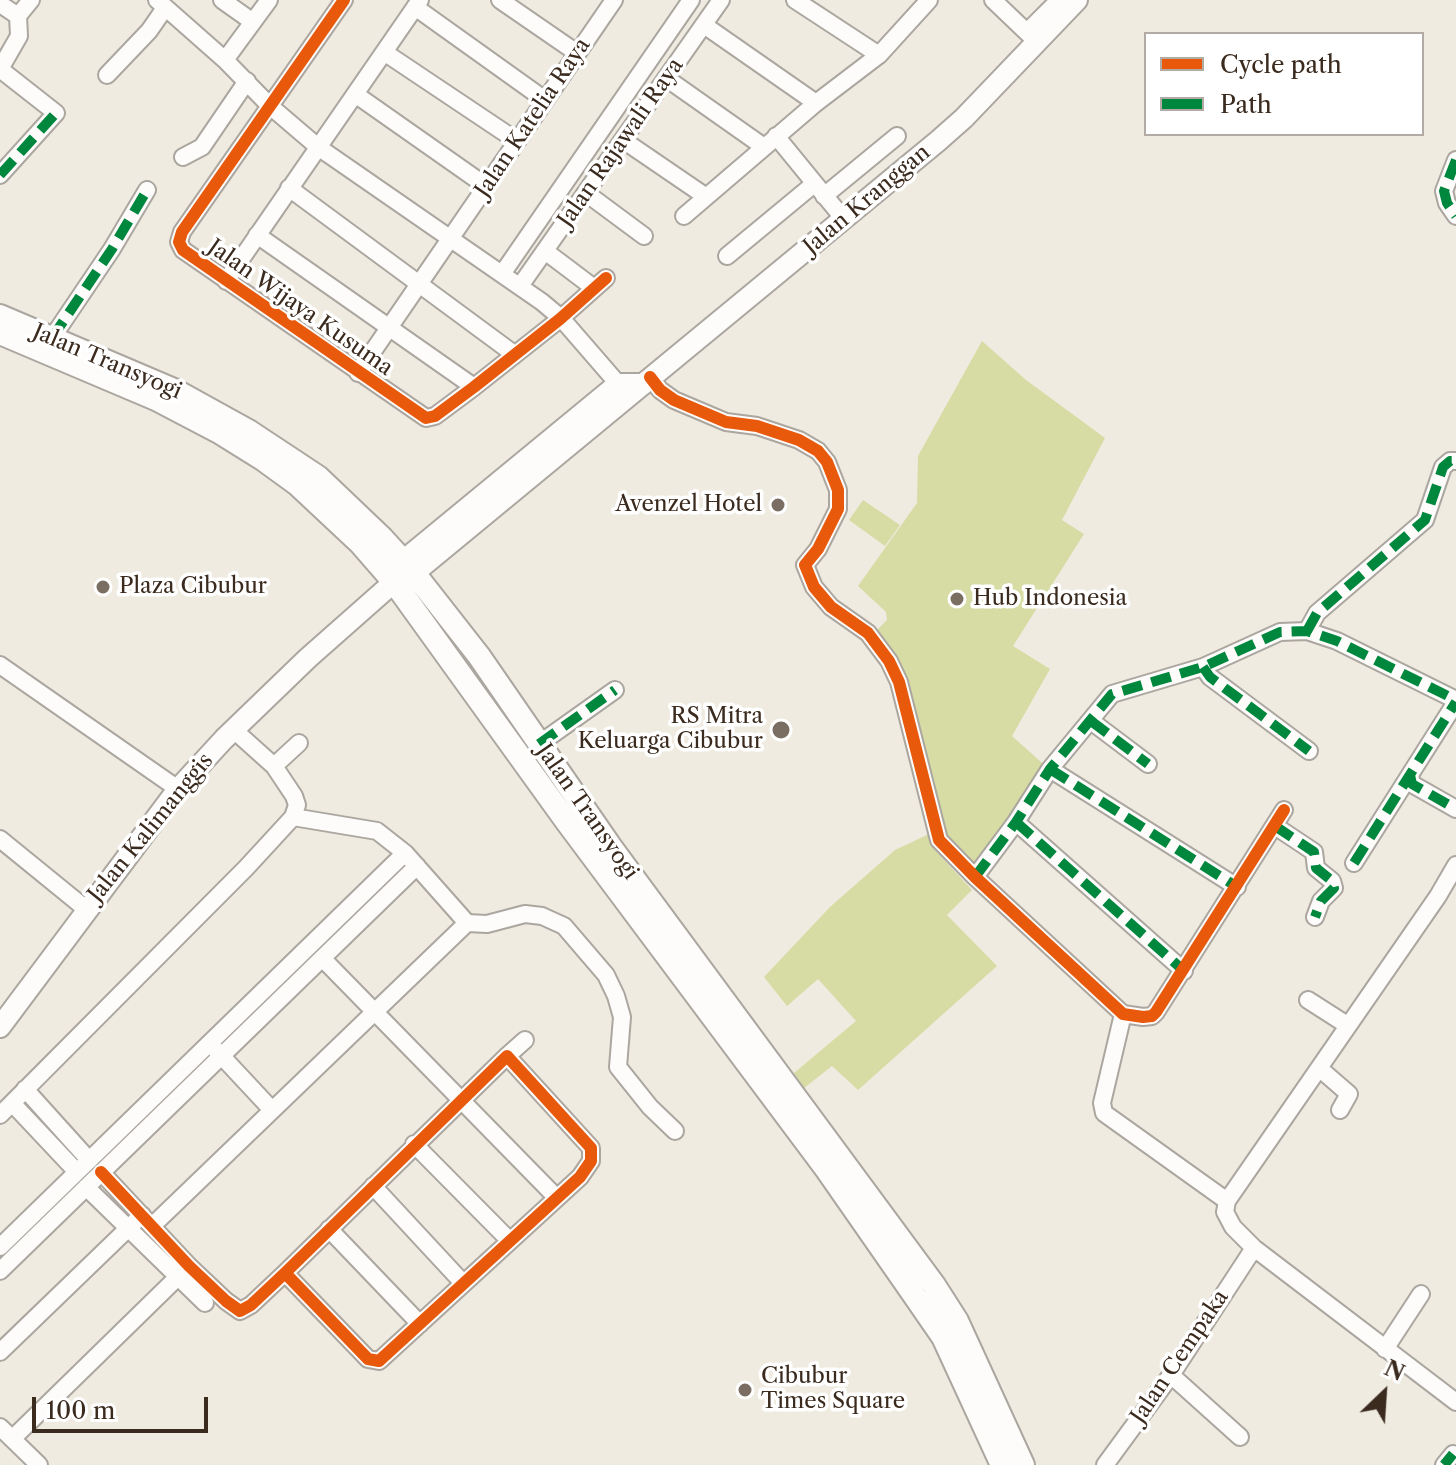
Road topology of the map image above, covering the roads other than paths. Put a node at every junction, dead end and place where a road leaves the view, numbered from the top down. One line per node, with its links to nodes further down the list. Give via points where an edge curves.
1 (31, 0): 17 (street)
2 (222, 0): 18 (street)
3 (269, 0): 18 (street)
4 (344, 0): 32 (street, Jalan Wijaya Kusuma)
5 (500, 0): 22 (street)
6 (691, 0): 55 (street)
7 (721, 0): 19 (street, Jalan Rajawali Raya)
8 (795, 0): 23 (street)
9 (993, 0): 20 (street)
10 (1059, 0): 20 (street)
11 (1077, 0): 20 (main road, Jalan Kranggan)
12 (608, 2): 22 (street, Jalan Katelia Raya)
13 (920, 3): 23 (street)
14 (0, 4): 17 (street)
15 (161, 4): 24 (street); 26 (street, via 149,31)
16 (418, 4): 21 (street); 30 (street)
17 (18, 16): 25 (street, via 19,36)
18 (253, 22): 24 (street)
19 (704, 25): 27 (street, Jalan Rajawali Raya); 31 (street)
20 (1032, 37): 49 (main road, Jalan Kranggan, via 964,118)
21 (384, 52): 29 (street); 35 (street)
22 (577, 53): 30 (street, Jalan Katelia Raya)
23 (879, 55): 31 (street)
24 (225, 60): 28 (street)
25 (0, 69): 40 (street, via 56,113)
26 (107, 75)
27 (666, 78): 34 (street, Jalan Rajawali Raya); 36 (street)
28 (247, 81): 32 (street); 38 (street, via 202,147)
29 (355, 94): 37 (street); 41 (street)
30 (545, 100): 35 (street, Jalan Katelia Raya)
31 (816, 103): 36 (street)
32 (270, 106): 37 (street); 56 (street, Jalan Wijaya Kusuma, via 180,238 183,250)
33 (897, 136): 44 (street)
34 (623, 140): 45 (street, Jalan Rajawali Raya); 46 (street)
35 (517, 141): 41 (street, Jalan Katelia Raya)
36 (770, 142): 44 (street); 46 (street)
37 (318, 147): 42 (street); 52 (street)
38 (183, 157)
39 (1456, 160): 48 (street, via 1444,191)
40 (0, 175)
41 (486, 186): 52 (street, Jalan Katelia Raya)
42 (289, 188): 50 (street); 57 (street)
43 (147, 190): 63 (street)
44 (819, 190): 49 (street); 54 (street)
45 (586, 193): 51 (street); 53 (street, Jalan Rajawali Raya)
46 (705, 196): 47 (street)
47 (684, 216)
48 (1456, 216)
49 (843, 218): 66 (main road, Jalan Kranggan)
50 (257, 235): 56 (street); 61 (street)
51 (644, 236)
52 (452, 237): 55 (street); 57 (street, Jalan Katelia Raya)
53 (545, 251): 58 (street, Jalan Rajawali Raya); 60 (street, Jalan Wijaya Kusuma, via 600,283)
54 (727, 256)
55 (502, 274): 58 (street)
56 (226, 281): 65 (street, Jalan Wijaya Kusuma)
57 (419, 285): 61 (street, Jalan Katelia Raya); 64 (street)
58 (520, 286): 60 (street)
59 (0, 316): 63 (highway, Jalan Transyogi)
60 (561, 318): 64 (street, Jalan Wijaya Kusuma); 66 (street)
61 (390, 327): 65 (street, Jalan Katelia Raya); 67 (street)
62 (0, 333): 69 (highway, Jalan Transyogi, via 156,399 264,460 360,543)
63 (52, 338): 69 (highway, Jalan Transyogi, via 204,405 296,461 351,507)
64 (514, 354): 67 (street, Jalan Wijaya Kusuma)
65 (358, 373): 67 (street, Jalan Wijaya Kusuma, via 424,418 435,416)
66 (634, 385): 69 (main road, Jalan Kranggan); 94 (street, via 660,390 726,422 799,440 827,462 838,490 838,509 805,565 831,607 868,633 889,661 939,840)
67 (474, 387)
68 (1456, 461): 70 (street, via 1443,467 1425,520 1317,613)
69 (403, 572): 76 (main road, Jalan Kalimanggis); 78 (highway, Jalan Transyogi, via 479,656); 137 (highway, Jalan Transyogi, via 575,833)
70 (1307, 631): 72 (street, via 1280,632); 74 (street)
71 (0, 665): 84 (street)
72 (1203, 667): 75 (street, via 1116,692); 79 (street)
73 (615, 690): 78 (street)
74 (1456, 701): 83 (street)
75 (1091, 721): 80 (street); 82 (street)
76 (235, 731): 81 (street); 84 (main road, Jalan Kalimanggis)
77 (299, 743): 81 (street)
78 (539, 744): 137 (highway, Jalan Transyogi, via 934,1285 957,1321)
79 (1309, 751)
80 (1148, 764)
81 (274, 766): 87 (street, via 294,796)
82 (1050, 769): 88 (street); 95 (street)
83 (1410, 775): 85 (street, via 1412,784); 92 (street)
84 (178, 789): 96 (main road, Jalan Kalimanggis)
85 (1456, 809)
86 (1284, 810): 89 (street)
87 (293, 817): 91 (street, via 377,831); 110 (street)
88 (1016, 822): 94 (street); 100 (street)
89 (1275, 826): 95 (street); 97 (street, via 1314,852 1316,868 1332,881 1334,888)
90 (0, 839): 96 (street)
91 (411, 860): 98 (street); 99 (street); 107 (street)
92 (1354, 863)
93 (1456, 865): 104 (street)
94 (975, 877): 103 (street)
95 (1237, 887): 100 (street)
96 (86, 909): 105 (main road, Jalan Kalimanggis)
97 (1315, 917)
98 (467, 923): 102 (street); 115 (street, via 542,916 564,926 583,945 616,996 622,1017 618,1067)
99 (322, 958): 102 (street); 107 (street)
100 (1184, 971): 103 (street, via 1152,1016)
101 (1308, 1000): 104 (street)
102 (375, 1011): 111 (street); 113 (street)
103 (1123, 1014): 120 (street, via 1104,1113)
104 (1347, 1025): 109 (street)
105 (0, 1027)
106 (525, 1040): 108 (street)
107 (216, 1049): 113 (street); 117 (street)
108 (507, 1056): 111 (street); 119 (street, via 591,1148 590,1164)
109 (1319, 1068): 114 (street, via 1349,1094); 120 (street)
110 (25, 1089): 112 (street); 117 (street)
111 (460, 1099): 116 (street); 119 (street)
112 (6, 1109): 117 (street)
113 (272, 1110): 122 (street)
114 (1340, 1110)
115 (675, 1131)
116 (414, 1144): 118 (street); 125 (street)
117 (88, 1173): 121 (street); 122 (street); 123 (street)
118 (373, 1186): 124 (street); 131 (street)
119 (557, 1198): 125 (street)
120 (1227, 1201): 127 (street, via 1225,1212 1233,1227)
121 (48, 1212): 126 (street); 128 (street)
122 (147, 1221): 123 (street); 129 (street)
123 (128, 1227): 129 (street); 136 (street)
124 (329, 1229): 130 (street); 134 (street)
125 (509, 1240): 131 (street)
126 (0, 1247)
127 (1254, 1248): 135 (street); 138 (street, Jalan Cempaka)
128 (0, 1271)
129 (183, 1271): 130 (street, via 240,1311); 133 (street); 140 (street)
130 (285, 1273): 134 (street, via 370,1360 382,1360)
131 (463, 1283): 134 (street)
132 (1421, 1294): 135 (street)
133 (205, 1303)
134 (420, 1324)
135 (1385, 1349): 139 (street)
136 (0, 1352)
137 (970, 1370): 143 (highway, Jalan Transyogi); 144 (highway, Jalan Transyogi)
138 (1171, 1375): 141 (street); 145 (street, Jalan Cempaka)
139 (1456, 1402)
140 (6, 1433): 142 (street)
141 (1240, 1437)
142 (39, 1465)
143 (1002, 1465)
144 (1023, 1465)
145 (1105, 1465)

